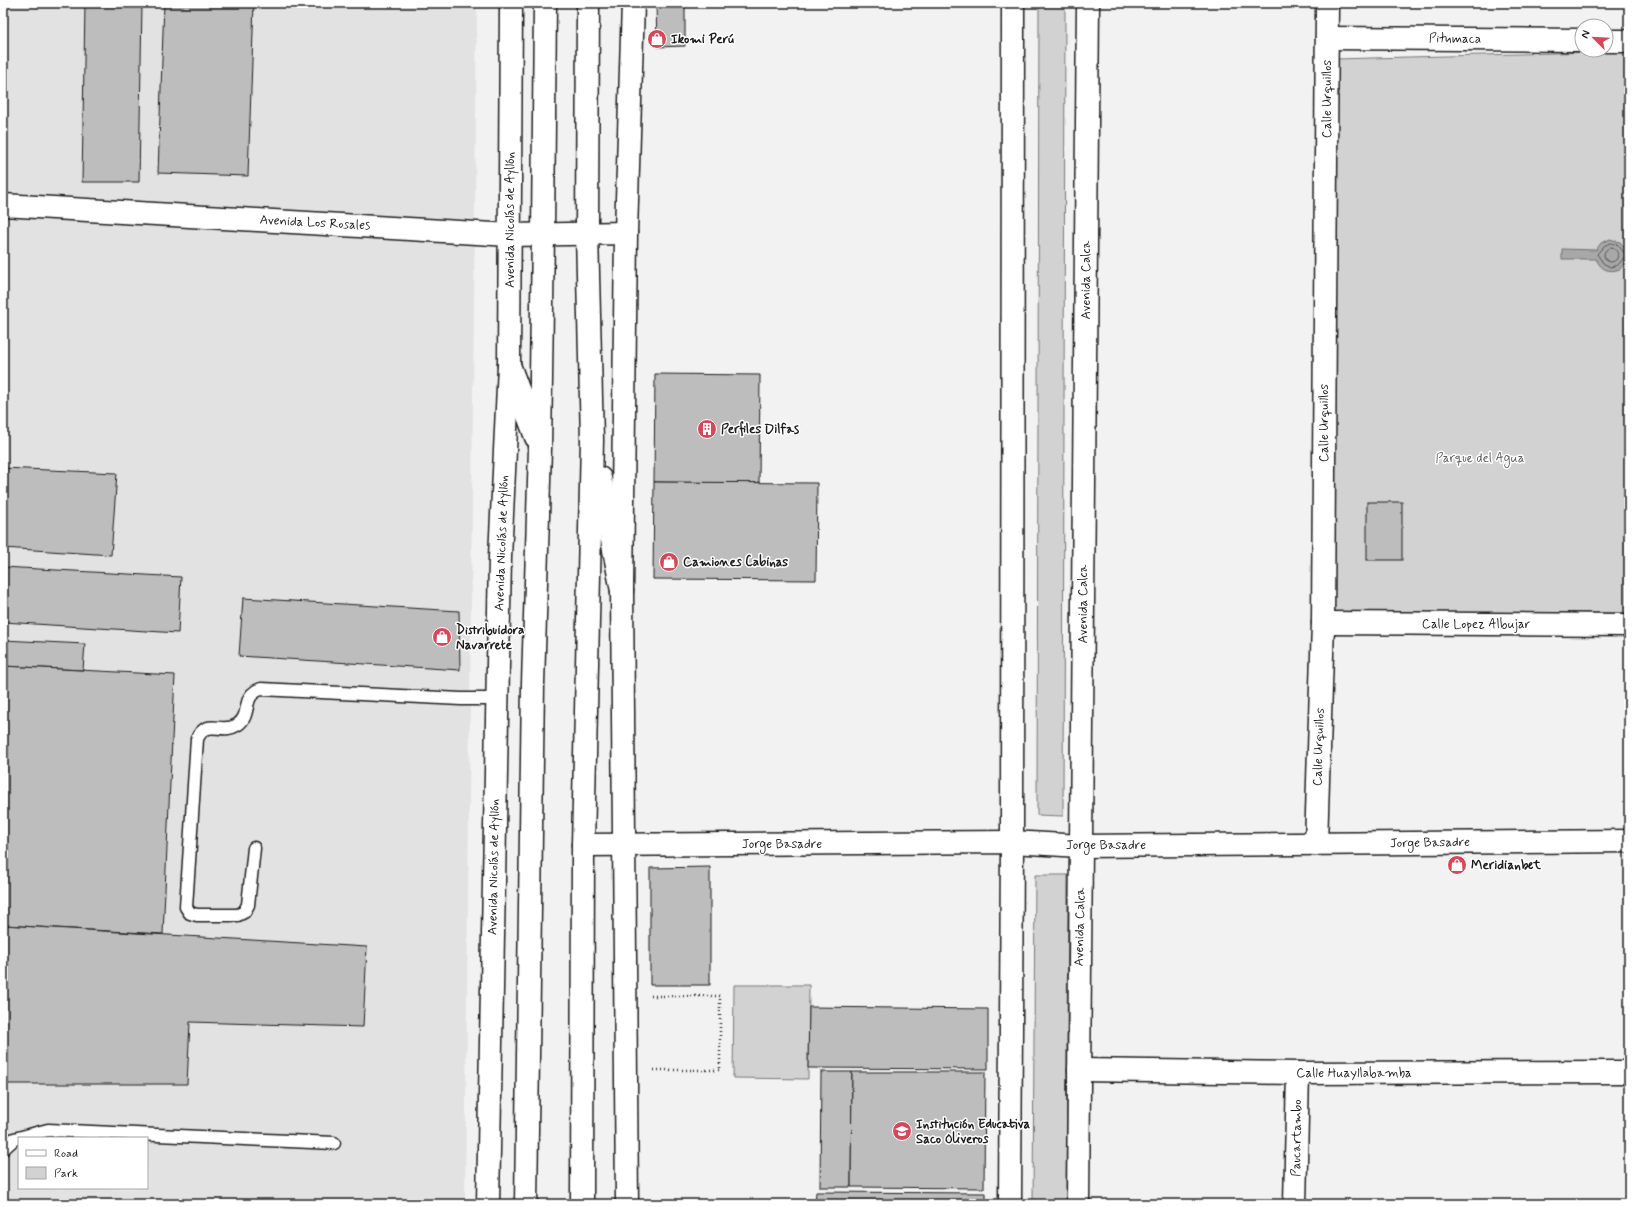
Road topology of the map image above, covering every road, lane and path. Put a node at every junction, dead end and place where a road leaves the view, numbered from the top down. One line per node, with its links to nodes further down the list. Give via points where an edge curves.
1 (511, 3): 16 (street, Avenida Nicolás de Ayllón)
2 (545, 3): 15 (street)
3 (588, 3): 13 (street)
4 (633, 3): 14 (street)
5 (1013, 3): 25 (street)
6 (1088, 3): 29 (street, Avenida Calca)
7 (1327, 3): 8 (street, Calle Urquillos)
8 (1327, 38): 9 (street, Pitumaca); 21 (street, Calle Urquillos)
9 (1574, 40)
10 (1614, 41): 11 (street)
11 (1629, 41)
12 (3, 205): 16 (street, Avenida Los Rosales)
13 (587, 233): 14 (street, Avenida Los Rosales); 15 (street, Avenida Los Rosales); 18 (street)
14 (626, 233): 20 (street)
15 (543, 234): 16 (street, Avenida Los Rosales); 19 (street)
16 (510, 235): 17 (street, Avenida Nicolás de Ayllón)
17 (509, 365): 19 (street); 23 (street, Avenida Nicolás de Ayllón, via 500,557)
18 (592, 440): 20 (street); 27 (street)
19 (540, 448): 41 (street, via 533,684)
20 (622, 591): 28 (street)
21 (1323, 622): 22 (street, Calle Lopez Albujar); 26 (street, Calle Urquillos)
22 (1629, 625)
23 (497, 699): 30 (lane, via 261,689 254,691 250,695 242,721 227,728 206,727 200,731 197,739 186,907 190,913 238,915 244,912 248,905); 40 (street, Avenida Nicolás de Ayllón)
24 (1629, 841): 26 (street, Jorge Basadre)
25 (1012, 842): 28 (street, Jorge Basadre); 29 (street, Jorge Basadre); 44 (street)
26 (1316, 844): 29 (street, Jorge Basadre)
27 (583, 845): 28 (street, Jorge Basadre); 42 (street)
28 (625, 845): 31 (street)
29 (1081, 846): 33 (street, Avenida Calca)
30 (254, 848)
31 (626, 997): 32 (street); 32 (path, via 720,996 720,1070)
32 (627, 1070): 43 (street)
33 (1079, 1070): 35 (street, Calle Huayllabamba); 45 (street, Avenida Calca)
34 (1629, 1072): 35 (street, Calle Huayllabamba)
35 (1298, 1073): 46 (street, Paucartambo)
36 (22, 1137): 38 (lane, via 48,1130)
37 (18, 1138): 39 (lane)
38 (334, 1143)
39 (3, 1149)
40 (488, 1204)
41 (526, 1204)
42 (582, 1204)
43 (627, 1204)
44 (1010, 1204)
45 (1078, 1204)
46 (1295, 1204)

